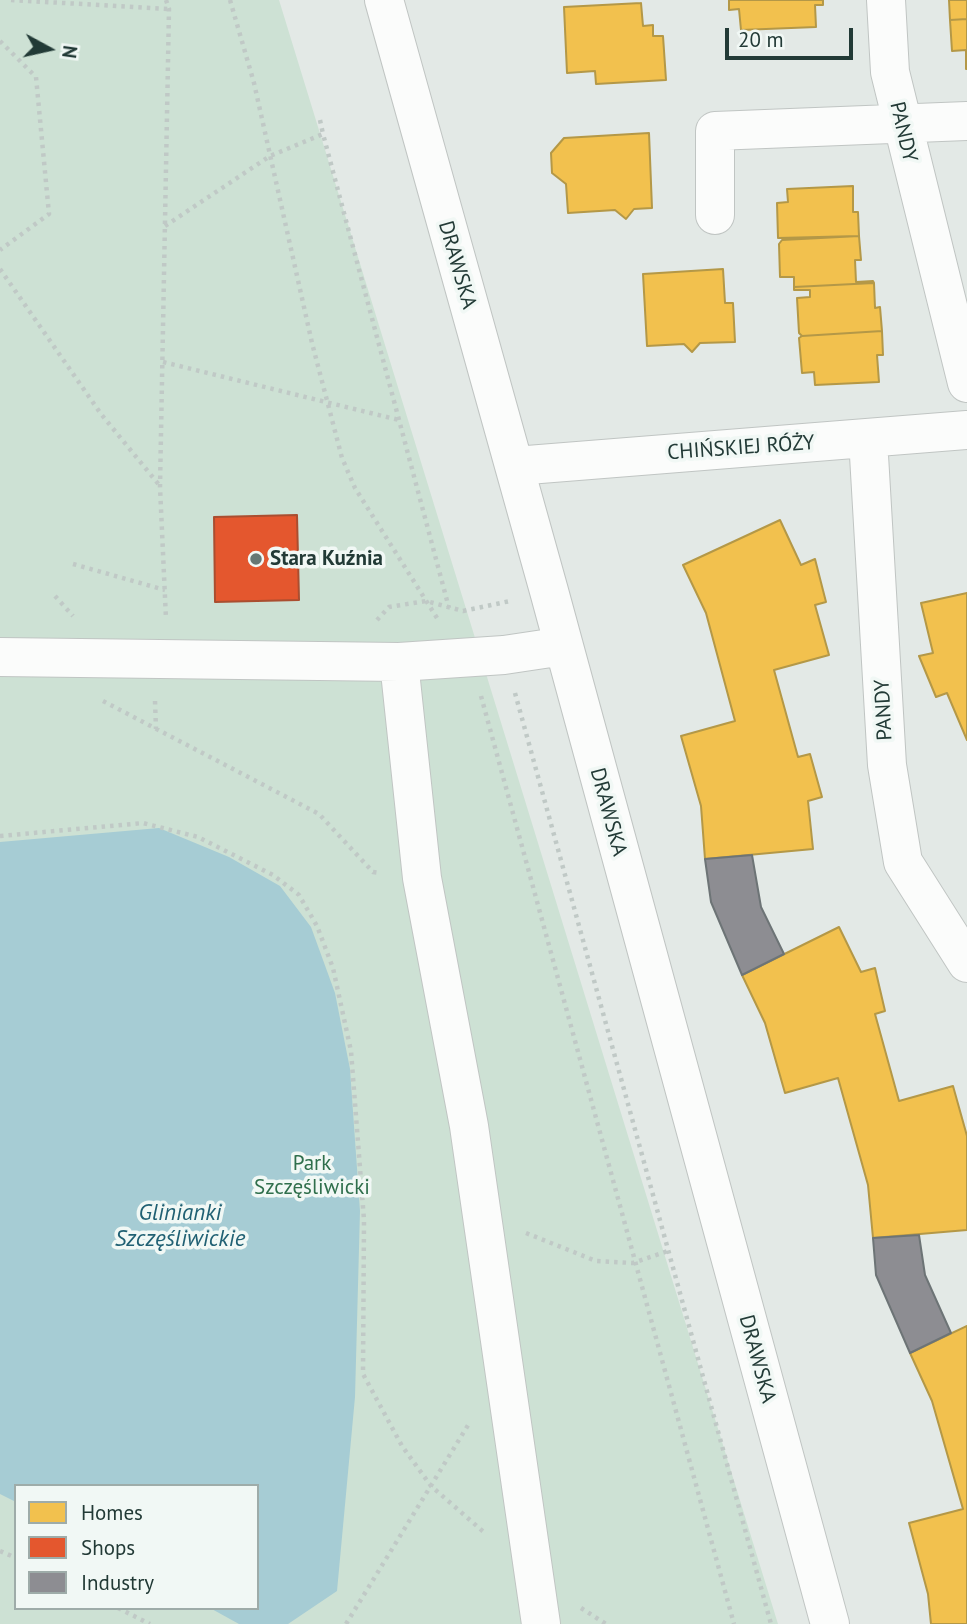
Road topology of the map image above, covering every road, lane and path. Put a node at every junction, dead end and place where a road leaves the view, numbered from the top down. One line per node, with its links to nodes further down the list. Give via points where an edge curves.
1 (11, 0): 6 (path)
2 (166, 0): 6 (path)
3 (230, 0): 12 (path)
4 (384, 0): 23 (street, DRAWSKA)
5 (886, 0): 10 (street, PANDY, via 890,72)
6 (169, 9): 14 (path)
7 (0, 41): 15 (path, via 36,77 49,214)
8 (320, 120): 11 (path)
9 (967, 121): 10 (street)
10 (901, 124): 13 (street, via 715,131); 18 (street, PANDY)
11 (323, 134): 12 (path); 20 (path)
12 (270, 156): 14 (path); 19 (path)
13 (715, 215)
14 (165, 226): 17 (path)
15 (0, 250)
16 (0, 269): 24 (path, via 101,414)
17 (163, 362): 19 (path); 24 (path)
18 (967, 383)
19 (327, 401): 20 (path); 28 (path, via 355,488)
20 (399, 420): 30 (path)
21 (967, 430): 22 (street, CHIŃSKIEJ RÓŻY)
22 (868, 438): 23 (street, CHIŃSKIEJ RÓŻY); 41 (street, PANDY, via 887,765 903,862)
23 (515, 467): 31 (street, DRAWSKA)
24 (160, 487): 26 (path)
25 (73, 564): 26 (path)
26 (165, 590): 35 (path)
27 (513, 600): 29 (path)
28 (426, 601): 30 (path); 34 (path); 36 (path, via 389,607 368,630)
29 (491, 606): 30 (path, via 463,611); 32 (path)
30 (449, 608)
31 (564, 646): 32 (street); 55 (street, DRAWSKA)
32 (504, 655): 34 (street); 43 (path)
33 (0, 657): 35 (street)
34 (462, 657): 37 (street); 44 (path, via 483,701)
35 (167, 659): 36 (street)
36 (356, 662): 37 (street)
37 (399, 662): 42 (street, via 422,878)
38 (100, 699): 40 (path, via 319,814 373,872)
39 (0, 836): 46 (path, via 143,822 198,837 273,874 299,895 333,968 351,1051 364,1220 363,1374 402,1446)
40 (392, 873)
41 (967, 963)
42 (482, 1216): 44 (path, via 596,1261); 47 (street)
43 (668, 1251): 44 (path); 54 (path)
44 (633, 1263): 53 (path)
45 (470, 1421): 46 (path)
46 (431, 1486): 47 (path); 50 (path)
47 (534, 1577): 51 (street); 52 (path)
48 (122, 1610): 49 (path)
49 (150, 1624)
50 (346, 1624)
51 (541, 1624)
52 (606, 1624)
53 (734, 1624)
54 (771, 1624)
55 (830, 1624)

